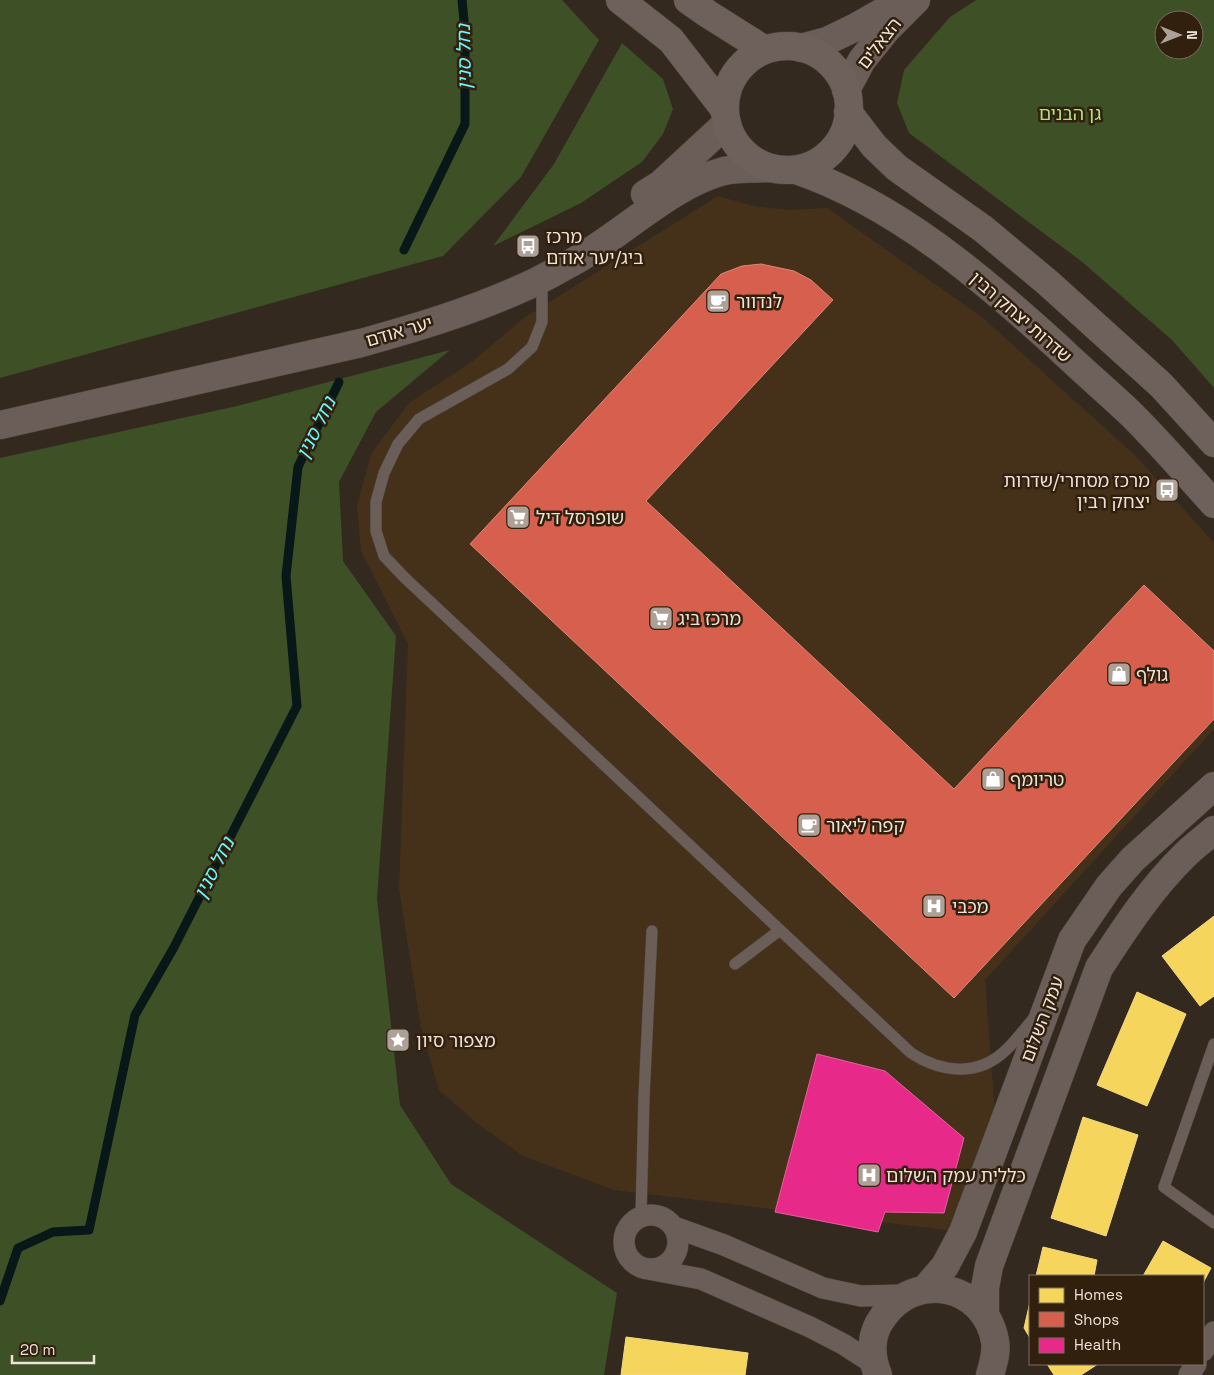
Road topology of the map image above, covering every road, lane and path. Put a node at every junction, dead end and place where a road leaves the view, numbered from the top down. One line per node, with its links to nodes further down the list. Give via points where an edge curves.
1 (620, 0): 8 (main road, via 671,40)
2 (688, 0): 6 (main road)
3 (903, 0): 5 (street, הצאלים, via 856,28)
4 (916, 0): 7 (street, הצאלים, via 862,60)
5 (802, 48): 6 (main road, via 786,46); 7 (main road, via 822,56 831,64 843,82)
6 (765, 50): 8 (main road, via 737,72 727,92)
7 (847, 101): 10 (main road, via 848,123 834,150 817,163); 14 (main road, via 874,146 897,168 982,228 1047,282 1161,385)
8 (726, 116): 9 (main road, via 735,142 750,158); 12 (street, יער אודם, via 661,184 515,277 350,332)
9 (770, 168): 10 (main road); 11 (street, יער אודם, via 726,171 699,179 574,262)
10 (796, 170): 15 (main road, שדרות יצחק רבין, via 823,179 899,220 1020,313 1132,415)
11 (542, 278): 13 (street, יער אודם, via 477,307 361,343); 18 (lane, via 542,322 532,346 508,369 419,419 398,444 384,473 376,502 376,531 384,556)
12 (0, 408)
13 (0, 425)
14 (1214, 443)
15 (1214, 504)
16 (1214, 786): 21 (street, עמק השלום, via 1133,859 1109,886 1072,940)
17 (1214, 830): 28 (street, עמק השלום, via 1185,855 1151,893 1099,968 989,1266)
18 (780, 930): 20 (lane); 21 (lane, via 911,1053 940,1067 975,1069 992,1061 1006,1050)
19 (652, 932): 23 (lane)
20 (735, 964)
21 (1050, 999): 27 (street, עמק השלום, via 963,1232 945,1266)
22 (1214, 1044): 24 (lane, via 1164,1186)
23 (641, 1216): 25 (street, via 660,1216); 26 (street, via 627,1228 624,1243 631,1261)
24 (1214, 1224)
25 (674, 1227): 26 (street, via 678,1244 673,1258 658,1269); 27 (street, via 823,1288 861,1296)
26 (648, 1270): 31 (street, via 701,1280 810,1327 843,1344)
27 (915, 1292): 28 (street, via 942,1288 959,1293); 31 (street, עמק השלום, via 889,1307 878,1324 872,1344)
28 (985, 1315): 32 (street, via 995,1342)
29 (1214, 1332): 30 (street)
30 (1204, 1349)
31 (876, 1369)
32 (996, 1369)

